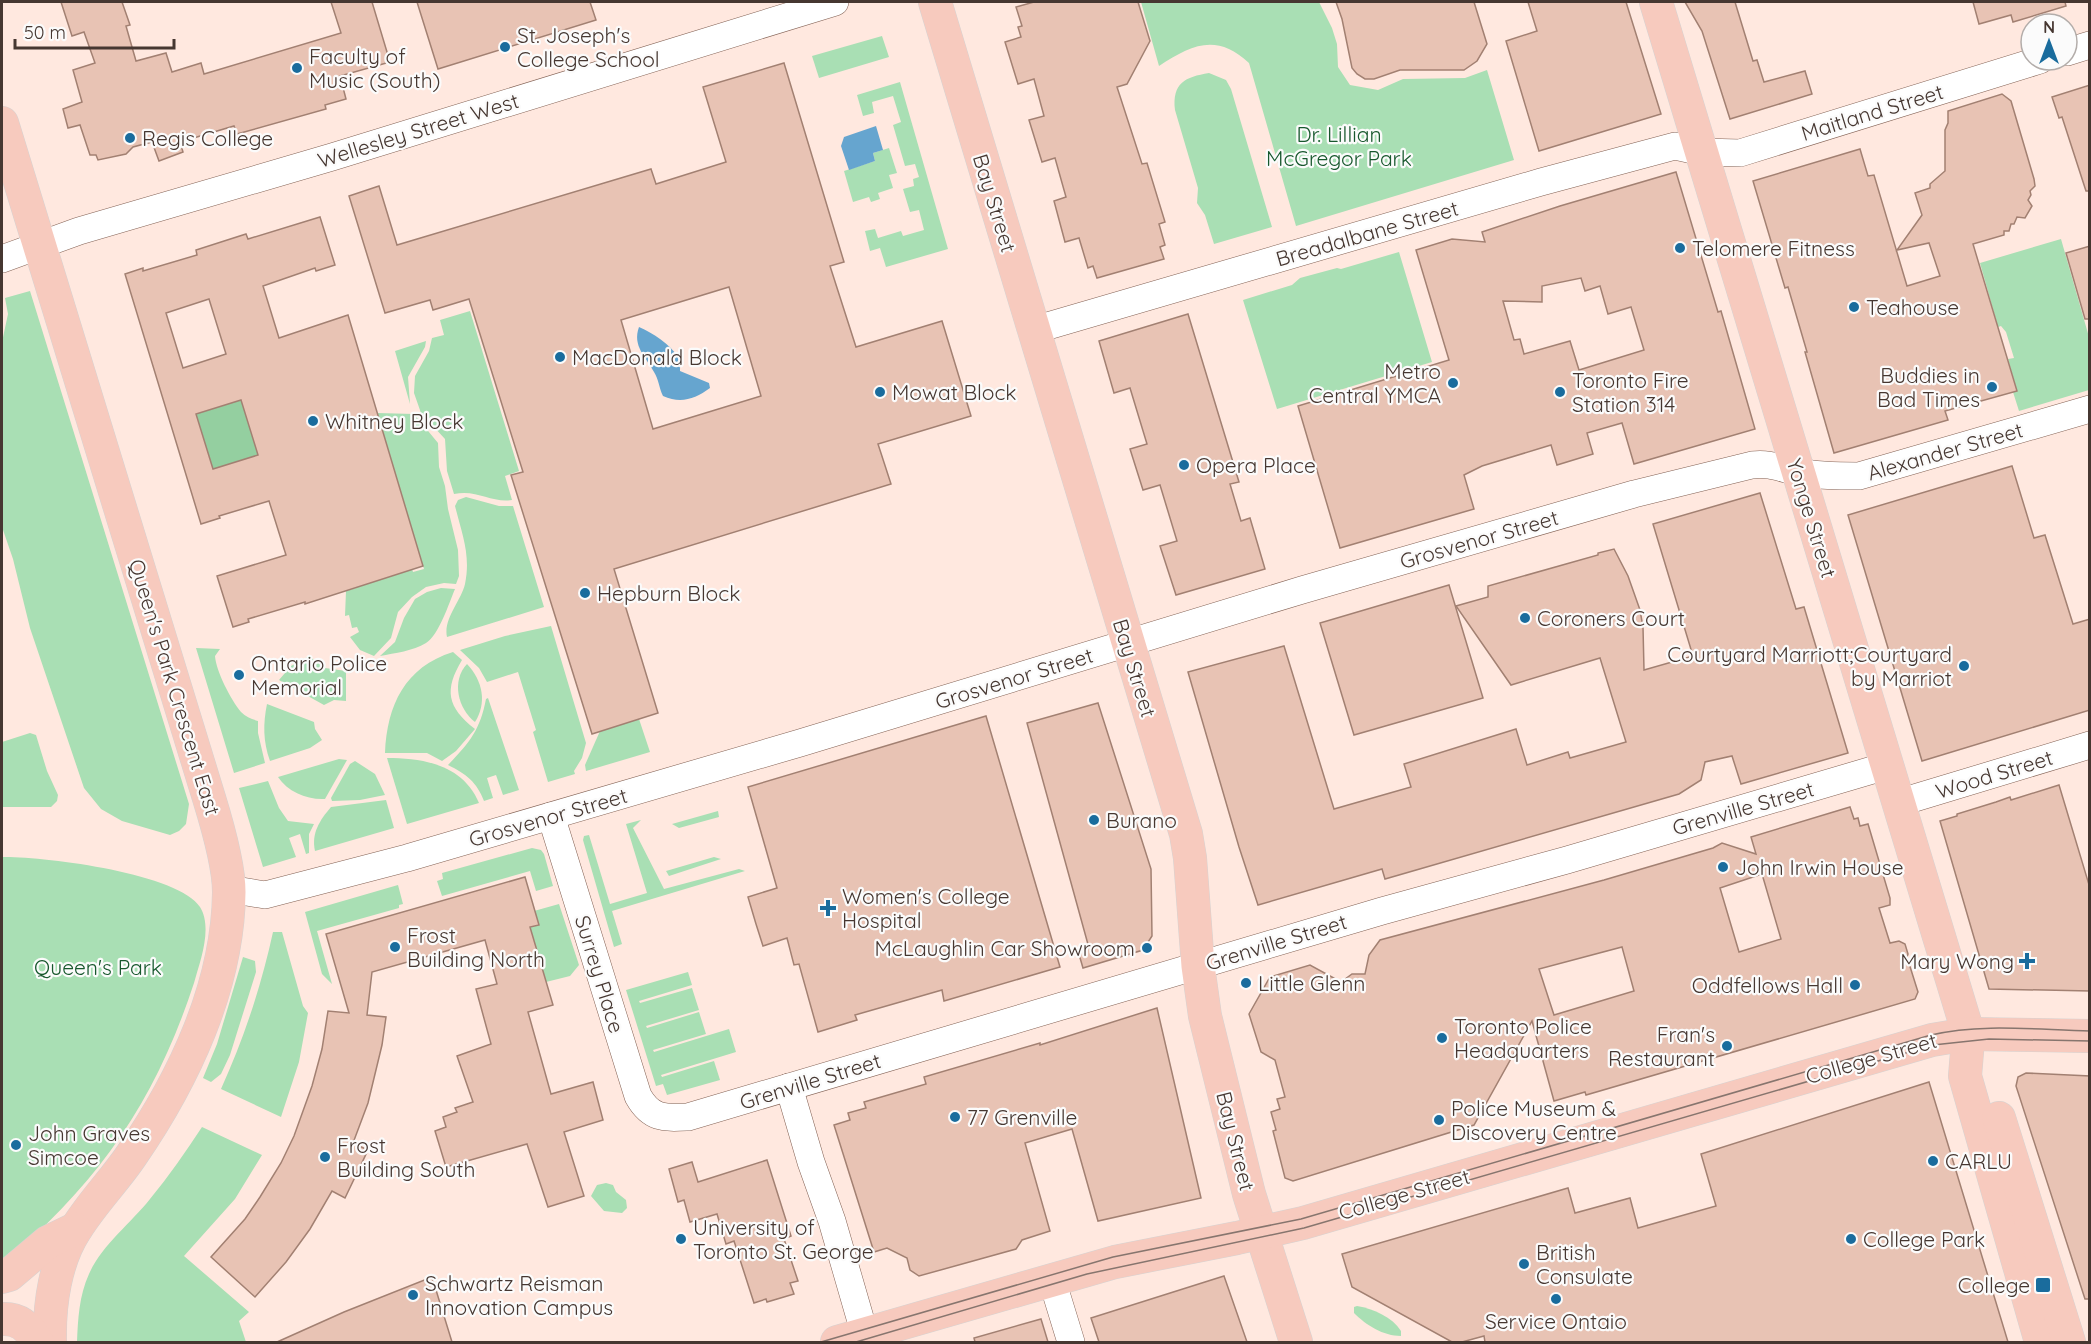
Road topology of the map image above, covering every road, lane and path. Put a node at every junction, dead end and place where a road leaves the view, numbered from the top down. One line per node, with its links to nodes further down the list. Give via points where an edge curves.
1 (835, 2): 7 (street, Wellesley Street West)
2 (935, 2): 9 (main road, Bay Street)
3 (1656, 2): 6 (main road, Yonge Street)
4 (2019, 67): 6 (street, Maitland Street, via 1740,153)
5 (2, 123): 7 (main road, Queen's Park Crescent East)
6 (1702, 152): 9 (street, Breadalbane Street, via 1675,146); 11 (main road, Yonge Street)
7 (39, 245): 8 (street, Wellesley Street West); 17 (main road, Queen's Park Crescent East, via 220,835)
8 (2, 259)
9 (1034, 330): 12 (main road, Bay Street)
10 (2090, 409): 11 (street, Alexander Street, via 1859,477)
11 (1798, 472): 12 (street, Grosvenor Street, via 1767,464 1752,465 1634,494); 14 (main road, Yonge Street)
12 (1128, 643): 16 (street, Grosvenor Street); 18 (main road, Bay Street, via 1186,834)
13 (2090, 745): 15 (street, Wood Street)
14 (1886, 766): 15 (main road, Yonge Street); 18 (street, Grenville Street)
15 (1898, 803): 19 (main road, Yonge Street)
16 (551, 816): 17 (street, Grosvenor Street, via 265,896); 22 (street, Surrey Place, via 638,1096 651,1113)
17 (229, 890): 23 (main road, Queen's Park Crescent East, via 225,944 189,1053 145,1136)
18 (1198, 966): 21 (street, Grenville Street); 24 (main road, Bay Street, via 1205,1016)
19 (1968, 1034): 20 (main road, College Street); 24 (main road, College Street, via 1932,1040); 33 (main road, Yonge Street, via 1965,1076); 34 (main road, Yonge Street, via 1986,1074)
20 (2090, 1036)
21 (789, 1087): 22 (street, Grenville Street, via 688,1117); 28 (street, via 832,1221)
22 (667, 1118)
23 (75, 1229): 25 (main road, via 48,1242); 30 (main road, via 54,1287)
24 (1261, 1233): 26 (main road, College Street, via 1115,1262); 32 (main road, Bay Street)
25 (2, 1277)
26 (1052, 1280): 28 (main road, College Street); 31 (street)
27 (2, 1319): 29 (main road, via 26,1326)
28 (856, 1340)
29 (37, 1342)
30 (50, 1342)
31 (1071, 1342)
32 (1296, 1342)
33 (2041, 1342)
34 (2069, 1342)

